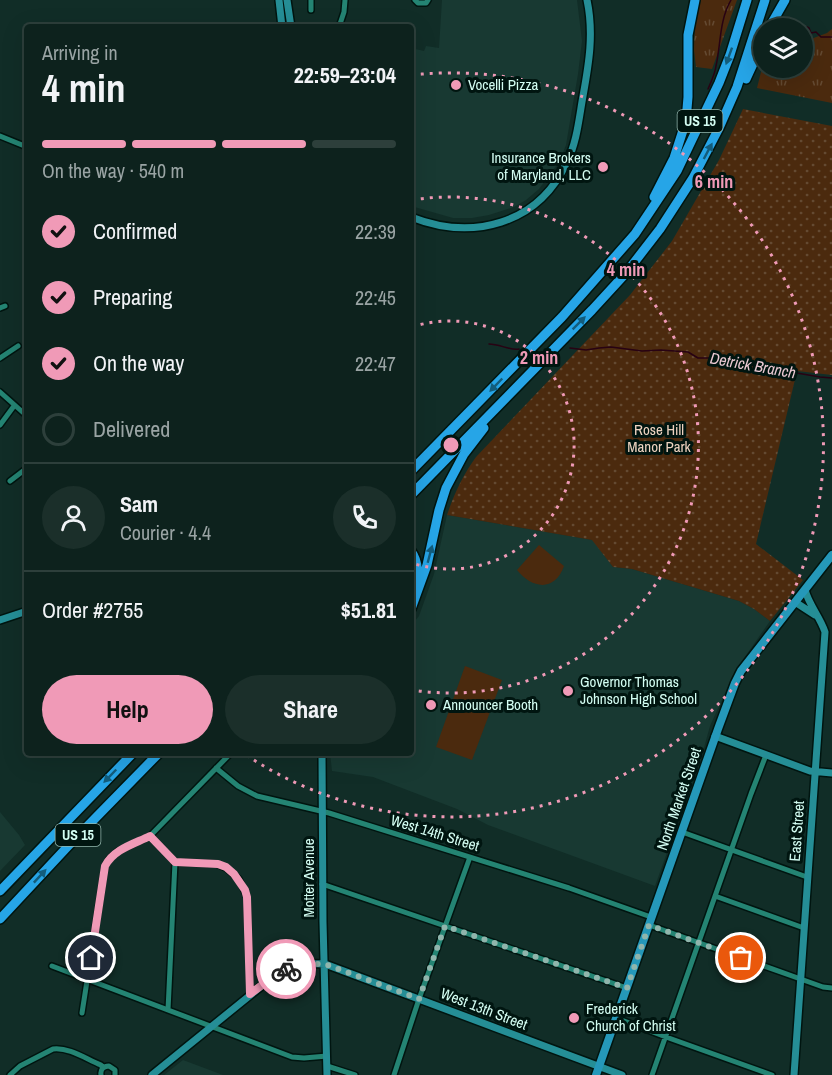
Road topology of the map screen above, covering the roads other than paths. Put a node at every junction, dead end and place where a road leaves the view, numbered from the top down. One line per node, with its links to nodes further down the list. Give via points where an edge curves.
1 (279, 0): 14 (street)
2 (287, 0): 15 (street)
3 (311, 0): 12 (street)
4 (345, 0): 16 (street)
5 (415, 0): 6 (street)
6 (428, 0)
7 (587, 0): 21 (street, via 591,32 589,67 573,148 553,186 519,214 486,226 454,228)
8 (694, 0): 22 (highway, via 688,35 688,103 683,134)
9 (747, 0): 22 (highway, US 15, one-way to 22, via 730,55 677,171)
10 (765, 0): 18 (highway, US 15)
11 (785, 0): 13 (highway)
12 (311, 10)
13 (775, 18)
14 (282, 24)
15 (291, 24)
16 (340, 24)
17 (753, 64): 18 (highway)
18 (730, 104): 27 (highway, US 15, one-way to 18, via 638,258 693,178)
19 (0, 136): 20 (street)
20 (24, 146)
21 (414, 218)
22 (635, 234): 30 (highway, US 15, one-way to 30, via 562,317)
23 (18, 346): 24 (street)
24 (0, 358)
25 (0, 392): 26 (street)
26 (14, 406): 28 (street); 29 (street)
27 (494, 410): 33 (highway, US 15); 38 (highway, one-way to 27, via 446,488)
28 (24, 411)
29 (0, 425)
30 (414, 468)
31 (24, 470): 32 (street)
32 (10, 481)
33 (414, 492)
34 (832, 555): 37 (main road, North Market Street)
35 (414, 556): 36 (highway, via 418,572)
36 (414, 583)
37 (805, 590): 39 (main road, North Market Street); 41 (street, East Street)
38 (414, 601)
39 (795, 602): 41 (street); 43 (main road, North Market Street, via 741,671)
40 (24, 611): 42 (street)
41 (817, 616): 50 (street, East Street, via 825,632)
42 (0, 620)
43 (715, 736): 44 (street); 53 (main road, North Market Street)
44 (766, 755): 50 (street); 55 (street)
45 (130, 756): 60 (highway, US 15, one-way to 60)
46 (156, 756): 62 (highway, US 15, one-way to 46)
47 (228, 756): 49 (street)
48 (322, 756): 52 (street, Motter Avenue)
49 (216, 768): 52 (street, West 14th Street, via 251,793); 54 (street)
50 (815, 772): 51 (street); 58 (street, East Street)
51 (832, 773)
52 (322, 811): 56 (street, West 14th Street); 59 (street, Motter Avenue)
53 (682, 832): 55 (street); 63 (main road, North Market Street)
54 (150, 836): 57 (street); 70 (street, via 118,851 105,866)
55 (731, 849): 58 (street); 61 (street)
56 (470, 857): 63 (street, West 14th Street, via 569,888); 64 (street)
57 (175, 862): 73 (street, via 226,867 245,890); 75 (street)
58 (807, 877): 65 (street, East Street)
59 (322, 884): 64 (street); 67 (street, Motter Avenue)
60 (0, 891)
61 (715, 896): 65 (street); 66 (street)
62 (0, 919)
63 (650, 921): 66 (street, West 14th Street); 71 (main road, North Market Street)
64 (445, 926): 71 (street); 74 (street)
65 (804, 928): 69 (street, East Street)
66 (698, 943): 69 (street, West 14th Street); 79 (street)
67 (325, 964): 73 (street, via 288,969); 74 (street, West 13th Street); 80 (street, Motter Avenue)
68 (52, 966): 70 (street)
69 (800, 979): 72 (street, West 14th Street); 94 (street, East Street)
70 (87, 981): 75 (street); 76 (street)
71 (627, 988): 77 (main road, North Market Street)
72 (832, 988)
73 (250, 994): 78 (street)
74 (419, 999): 83 (street, West 13th Street); 90 (street)
75 (168, 1010): 78 (street)
76 (82, 1013)
77 (616, 1018): 79 (street); 83 (main road, North Market Street)
78 (211, 1027): 80 (street, via 292,1057); 87 (street)
79 (666, 1037): 92 (street); 93 (street)
80 (327, 1056): 81 (street, Motter Avenue)
81 (327, 1066): 88 (street, Motter Avenue); 89 (street)
82 (103, 1068): 84 (street, via 57,1048); 85 (street); 86 (street, via 113,1067)
83 (598, 1071): 91 (street, West 13th Street)
84 (10, 1075)
85 (101, 1075)
86 (115, 1075)
87 (152, 1075)
88 (327, 1075)
89 (355, 1075)
90 (394, 1075)
91 (622, 1075)
92 (652, 1075)
93 (772, 1075)
94 (794, 1075)

